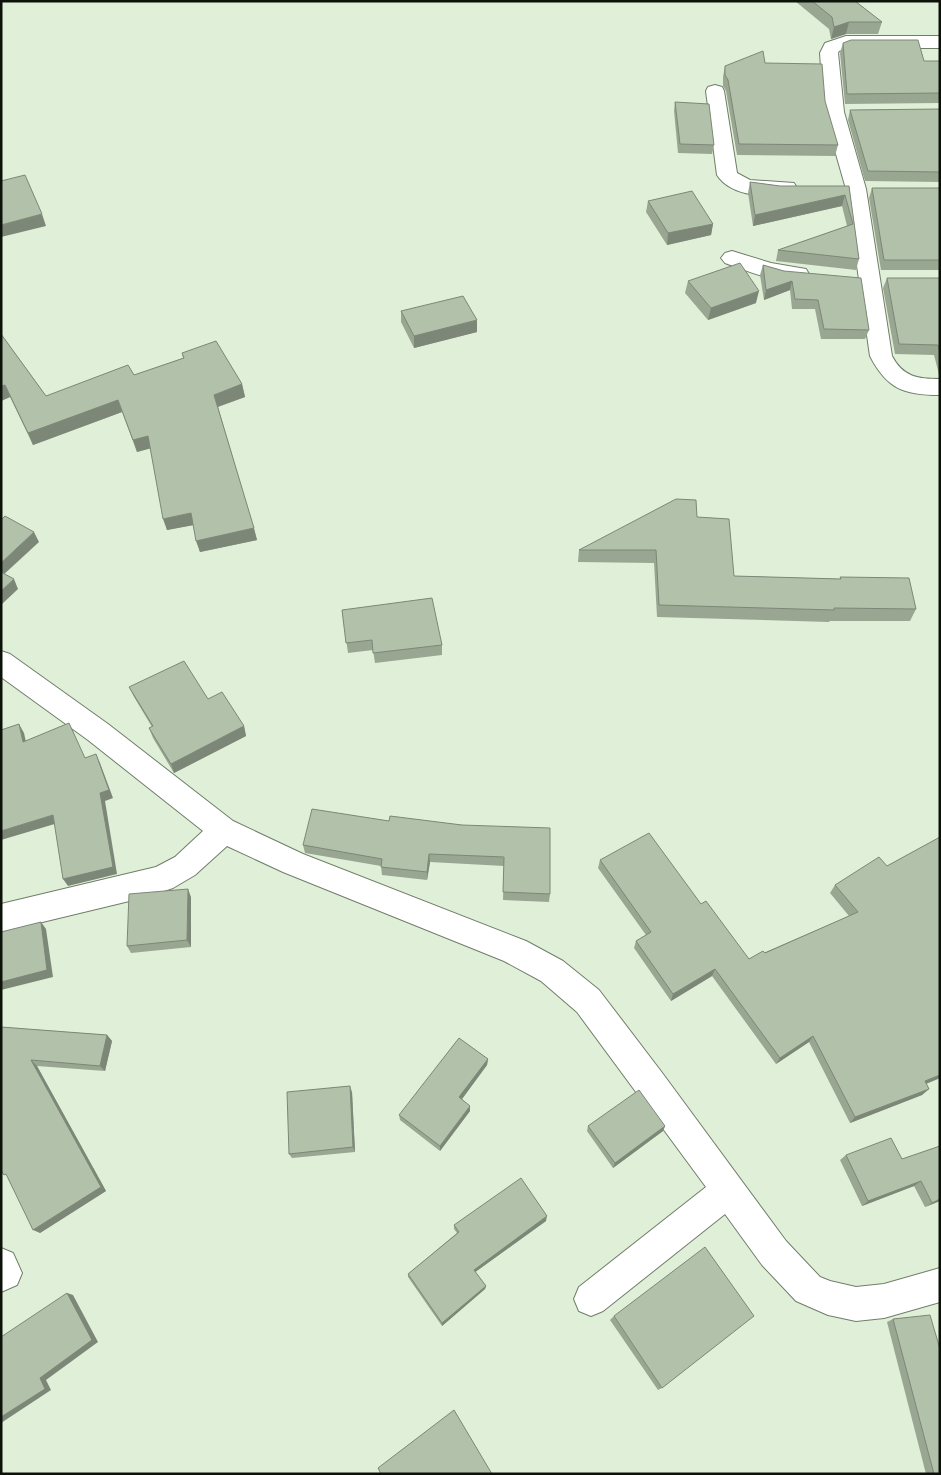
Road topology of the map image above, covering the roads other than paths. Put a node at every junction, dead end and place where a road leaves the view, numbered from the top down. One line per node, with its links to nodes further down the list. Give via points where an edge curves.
1 (940, 42): 6 (street, via 846,42 832,46 829,53 844,112 881,356 887,369 903,383)
2 (715, 91): 3 (street, via 727,175 741,185)
3 (810, 189)
4 (732, 258): 5 (street, via 769,270)
5 (820, 276)
6 (940, 387)
7 (1, 662): 8 (street, via 98,732)
8 (223, 830): 9 (street, via 195,858 168,876); 10 (street, via 293,863 515,951 552,971 588,1001)
9 (1, 918)
10 (728, 1191): 13 (street, via 774,1253 808,1289 828,1298 856,1304 884,1301); 14 (street)
11 (1, 1265): 12 (street, via 5,1273)
12 (1, 1275)
13 (940, 1286)
14 (591, 1299)

